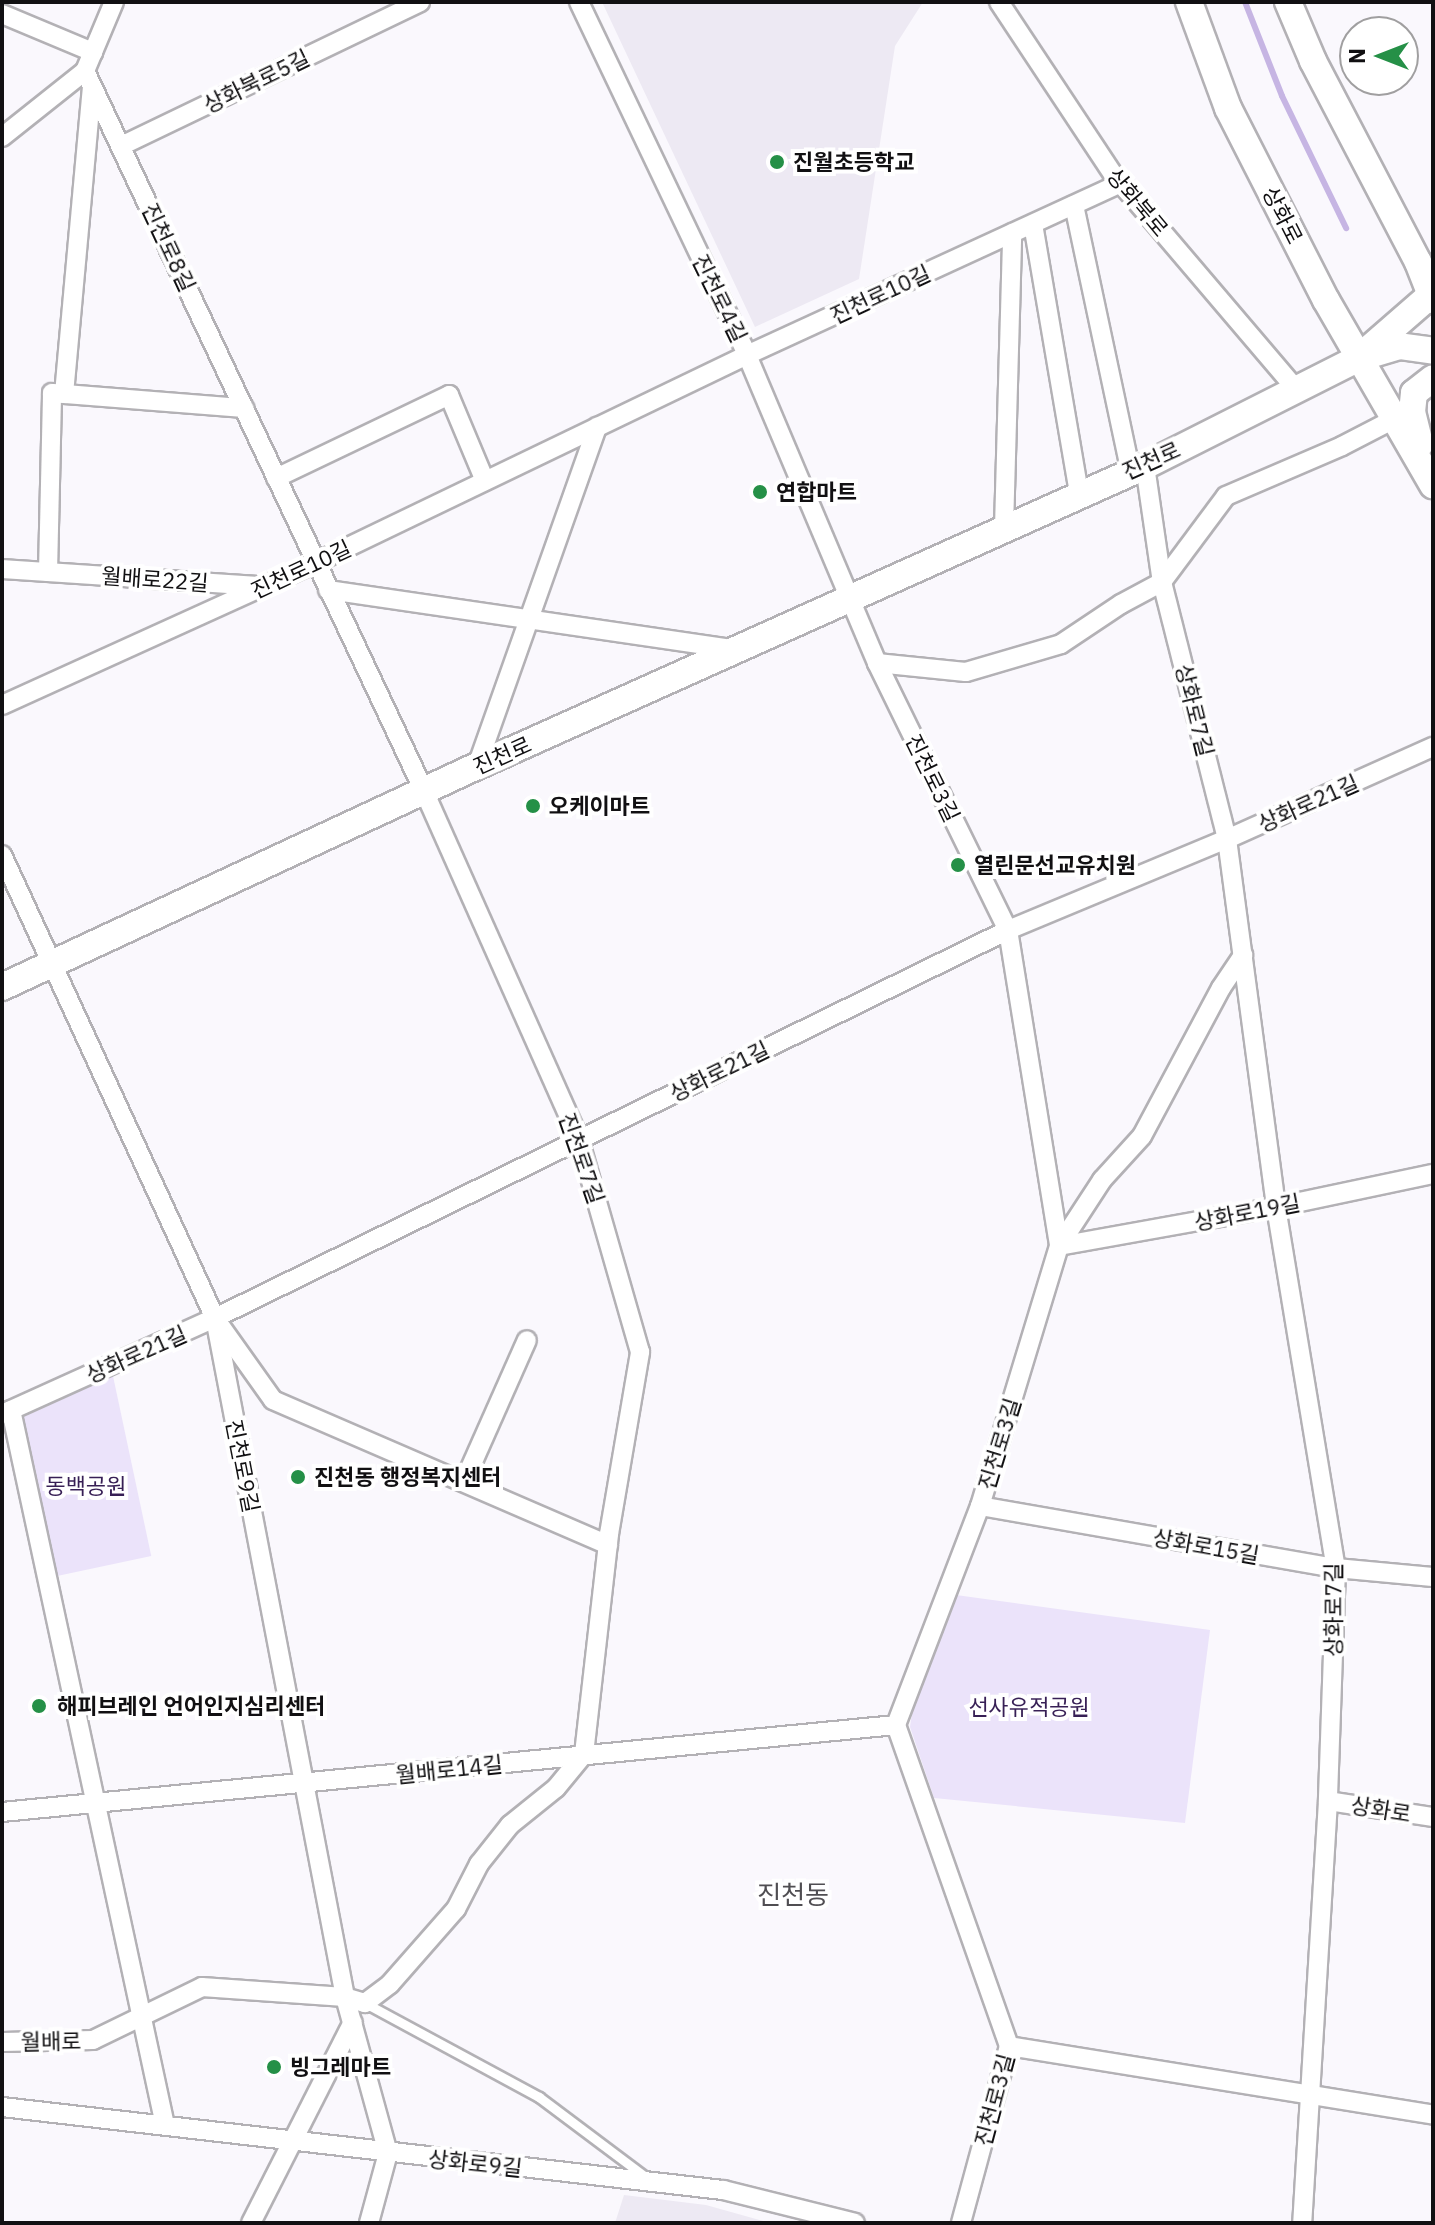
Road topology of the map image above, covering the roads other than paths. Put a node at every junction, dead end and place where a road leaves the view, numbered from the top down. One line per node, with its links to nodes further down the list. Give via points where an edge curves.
1 (114, 2): 9 (street)
2 (420, 2): 7 (street, 상화북로5길)
3 (579, 2): 21 (street, 진천로4길)
4 (999, 2): 13 (street, 상화북로)
5 (1189, 2): 22 (main road, 상화로, via 1228,108)
6 (1288, 2): 17 (main road)
7 (392, 9): 12 (street, 상화북로5길)
8 (2, 14): 9 (street)
9 (93, 52): 10 (street)
10 (89, 79): 11 (street); 12 (street, 진천로8길); 25 (street)
11 (2, 137)
12 (121, 146): 26 (street, 진천로8길)
13 (1121, 183): 14 (street, 진천로10길); 24 (street, 상화북로)
14 (1074, 205): 15 (street, 진천로10길); 29 (street)
15 (1033, 224): 16 (street, 진천로10길); 33 (street)
16 (1012, 233): 21 (street, 진천로10길); 34 (street)
17 (1432, 296): 22 (main road)
18 (1433, 330): 19 (main road)
19 (1399, 346): 20 (main road); 22 (main road)
20 (1433, 351)
21 (747, 355): 28 (street, 진천로10길); 41 (street, 진천로4길)
22 (1359, 358): 24 (main road, 진천로); 27 (main road, 상화로)
23 (1433, 378): 32 (main road, via 1414,393 1412,412)
24 (1295, 388): 29 (main road, 진천로)
25 (58, 394): 26 (street); 37 (street)
26 (244, 408): 30 (street, 진천로8길)
27 (1396, 418): 32 (main road, 상화로); 38 (street, via 1226,496)
28 (597, 427): 31 (street, 진천로10길); 42 (street)
29 (1138, 468): 33 (main road, 진천로); 38 (street, 상화로7길)
30 (276, 478): 31 (street, via 449,395); 35 (street, 진천로8길)
31 (485, 481): 35 (street, 진천로10길)
32 (1432, 482)
33 (1079, 494): 34 (main road, 진천로)
34 (1004, 528): 41 (main road, 진천로)
35 (315, 563): 39 (street, 진천로10길); 40 (street, 진천로8길)
36 (2, 569): 37 (street, 월배로22길)
37 (48, 572): 39 (street, 월배로22길)
38 (1162, 582): 44 (street, via 1061,644 966,672); 49 (street, 상화로7길)
39 (262, 586): 45 (street, 진천로10길)
40 (328, 590): 42 (street); 48 (street, 진천로8길)
41 (850, 599): 43 (main road, 진천로); 44 (street, 진천로3길)
42 (529, 622): 43 (street); 47 (street)
43 (740, 650): 47 (main road, 진천로)
44 (877, 663): 51 (street, 진천로3길)
45 (2, 705)
46 (1433, 747): 49 (street, 상화로21길)
47 (477, 766): 48 (main road, 진천로)
48 (425, 793): 53 (main road, 진천로); 55 (street, 진천로7길)
49 (1227, 839): 51 (street, 상화로21길); 52 (street, 상화로7길)
50 (2, 855): 53 (street)
51 (1008, 930): 55 (street, 상화로21길); 58 (street, 진천로3길)
52 (1243, 955): 57 (street, 상화로7길); 58 (street, via 1142,1136 1102,1180)
53 (52, 965): 54 (main road, 진천로); 59 (street, 진천로9길)
54 (2, 987)
55 (579, 1139): 59 (street, 상화로21길); 64 (street, 진천로7길, via 640,1352)
56 (1433, 1174): 57 (street, 상화로19길)
57 (1276, 1207): 58 (street, 상화로19길); 65 (street, 상화로7길)
58 (1059, 1246): 63 (street, 진천로3길)
59 (215, 1318): 61 (street, 상화로21길); 62 (street, via 273,1400); 69 (street, 진천로9길)
60 (527, 1340): 62 (street)
61 (6, 1412): 71 (street, 상화로21길)
62 (464, 1482): 64 (street)
63 (980, 1506): 65 (street, 상화로15길); 67 (street, 진천로3길)
64 (608, 1545): 68 (street, 진천로7길)
65 (1336, 1568): 66 (street, 상화로15길); 70 (street, 상화로7길)
66 (1433, 1577)
67 (896, 1725): 68 (street, 월배로14길); 79 (street, 진천로3길)
68 (584, 1754): 69 (street, 월배로14길); 75 (street, via 556,1788 510,1825 479,1864 456,1909 390,1984)
69 (305, 1784): 71 (street, 월배로14길); 74 (street, 진천로9길)
70 (1328, 1801): 73 (street, 상화로); 80 (street, 상화로7길)
71 (98, 1802): 72 (street, 월배로14길); 76 (street)
72 (2, 1812)
73 (1433, 1817)
74 (345, 1997): 75 (street); 76 (street, via 202,1987); 77 (street, 진천로9길)
75 (365, 2003): 86 (lane, via 539,2097)
76 (142, 2016): 78 (street, 월배로, via 93,2040); 83 (street)
77 (353, 2022): 84 (street); 85 (street, 진천로9길)
78 (2, 2042)
79 (1009, 2046): 80 (street); 90 (street, 진천로3길)
80 (1310, 2094): 82 (street); 91 (street, 상화로7길)
81 (2, 2107): 83 (street, 상화로9길)
82 (1433, 2115)
83 (165, 2125): 84 (street, 상화로9길)
84 (295, 2141): 85 (street, 상화로9길); 87 (street)
85 (388, 2153): 86 (street, 상화로9길); 88 (street)
86 (656, 2183): 89 (street, 상화로9길, via 723,2190)
87 (251, 2223)
88 (369, 2223)
89 (855, 2223)
90 (961, 2223)
91 (1302, 2223)

